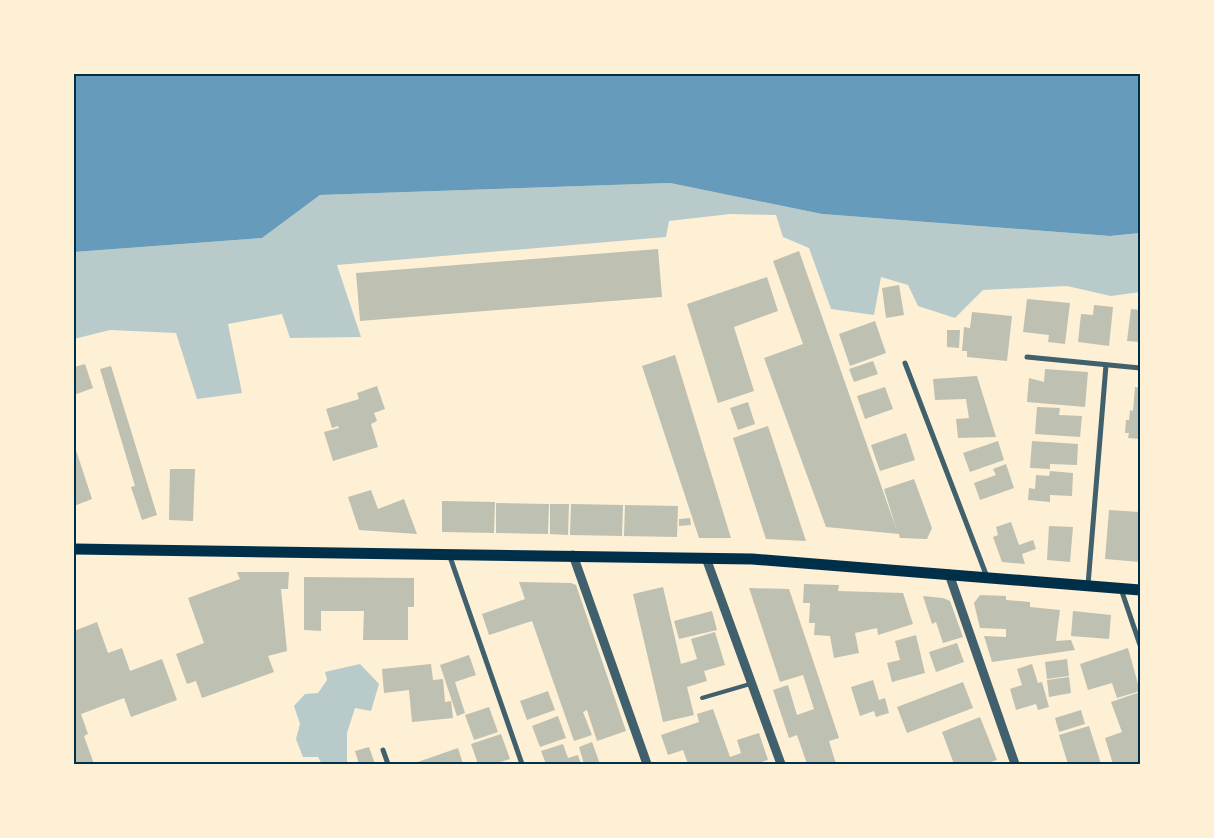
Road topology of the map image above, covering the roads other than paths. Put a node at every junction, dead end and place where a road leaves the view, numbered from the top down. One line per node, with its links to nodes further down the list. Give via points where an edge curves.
1 (1027, 357): 3 (street)
2 (905, 363): 10 (street)
3 (1106, 365): 4 (street); 11 (street)
4 (1140, 368)
5 (74, 549): 6 (main road)
6 (449, 554): 7 (main road); 19 (street)
7 (573, 556): 8 (main road); 20 (street)
8 (706, 558): 9 (main road, via 822,563); 15 (street)
9 (949, 574): 10 (main road); 22 (street)
10 (987, 578): 11 (main road)
11 (1088, 586): 12 (main road)
12 (1121, 588): 13 (main road); 14 (street)
13 (1140, 590)
14 (1140, 645)
15 (752, 683): 16 (lane); 21 (street)
16 (702, 698)
17 (383, 750): 18 (street)
18 (388, 764)
19 (522, 764)
20 (647, 764)
21 (781, 764)
22 (1016, 764)

